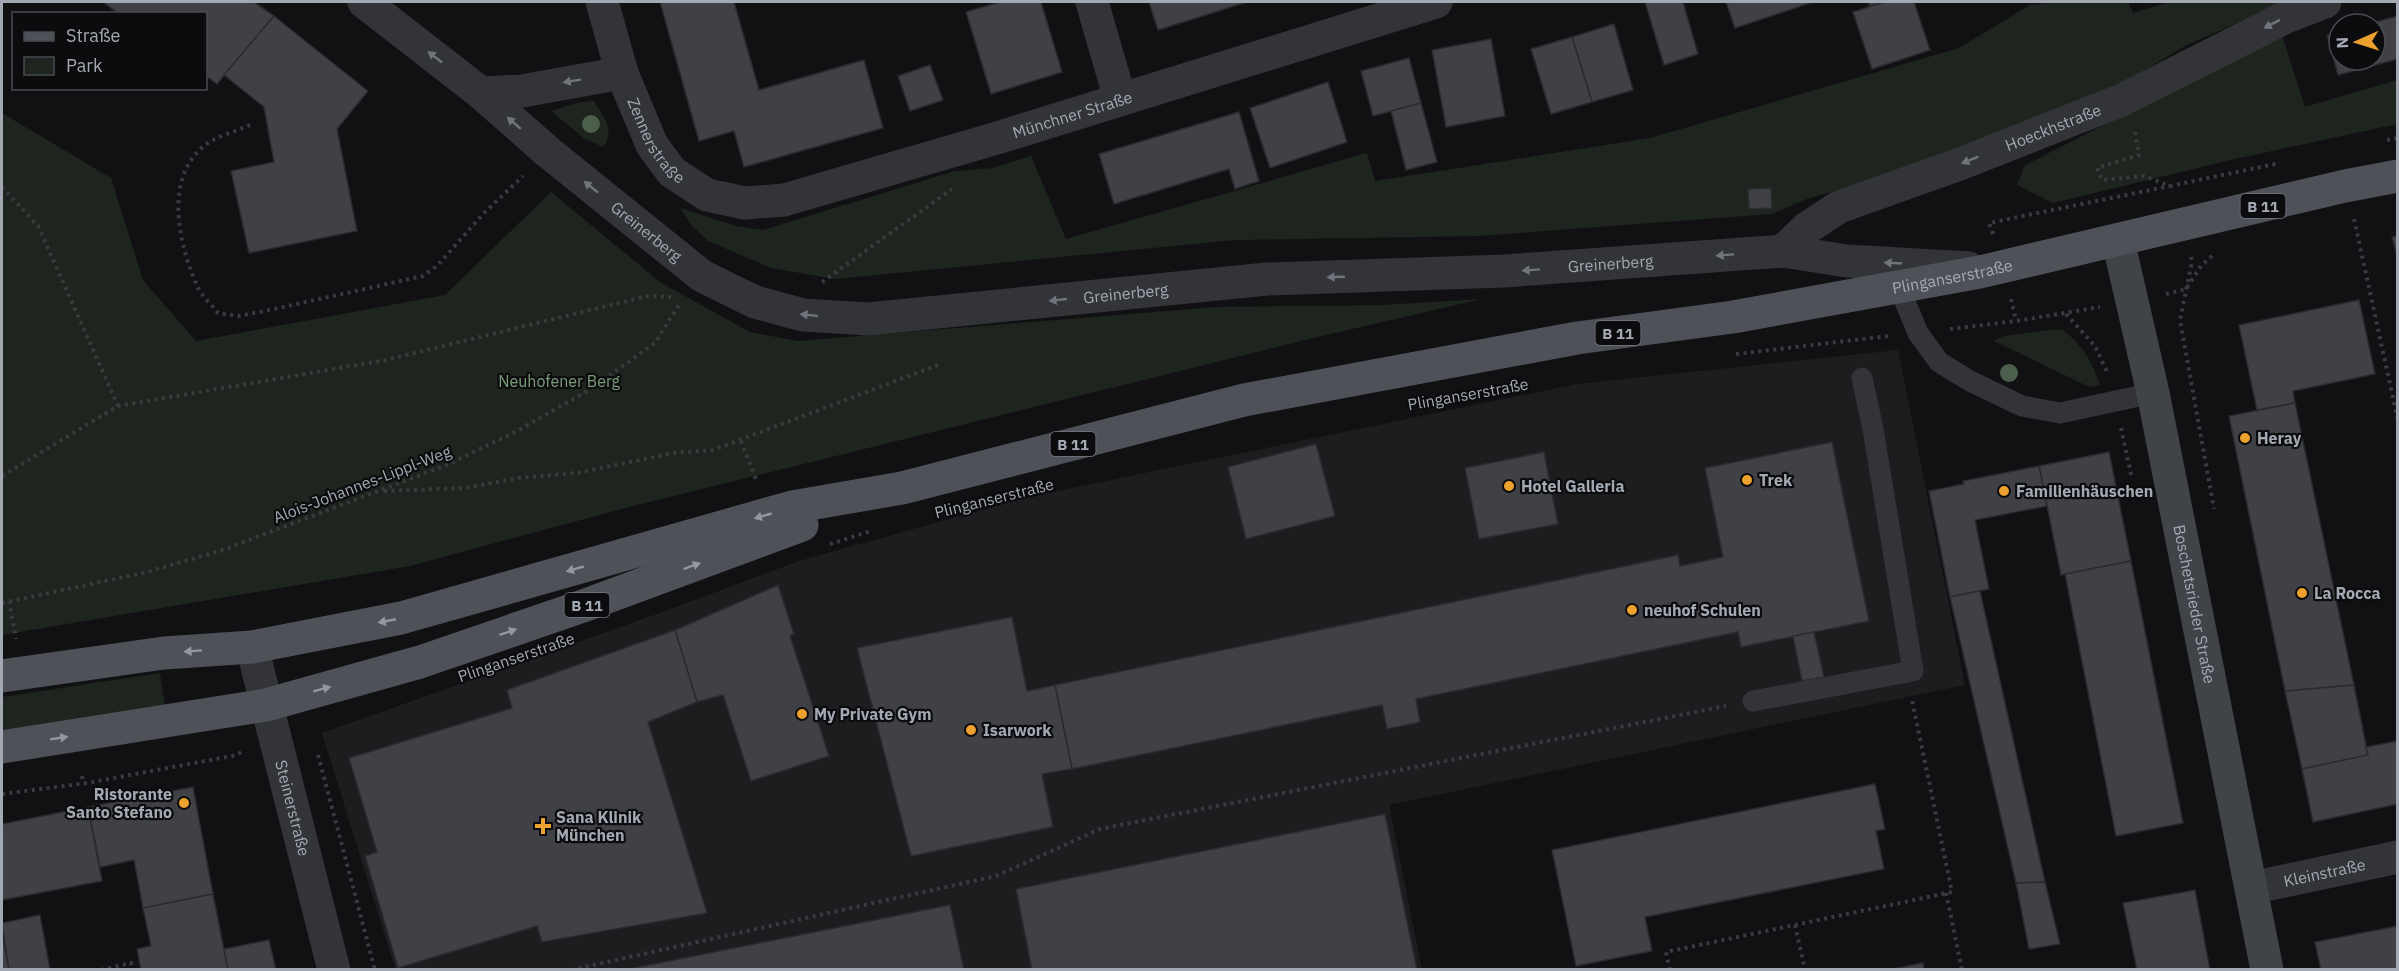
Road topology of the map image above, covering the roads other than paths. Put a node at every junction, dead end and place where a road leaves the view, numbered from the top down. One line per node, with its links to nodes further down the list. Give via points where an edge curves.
1 (364, 2): 7 (street, Greinerberg, one-way to 1)
2 (602, 2): 6 (street, Zennerstraße)
3 (1092, 2): 8 (street)
4 (1436, 2): 8 (street, Münchner Straße)
5 (2325, 2): 12 (street, Hoeckhstraße, one-way to 12, via 2286,17 2122,100 1839,207 1807,228)
6 (622, 73): 7 (street, one-way to 7, via 522,91); 10 (street, Zennerstraße, via 652,145 672,172)
7 (481, 93): 12 (street, Greinerberg, one-way to 7, via 1504,271 1267,279 868,319 803,315 755,302 702,276)
8 (1120, 99): 10 (street, Münchner Straße, via 784,200 745,203)
9 (2397, 176): 11 (main road, B 11)
10 (706, 195)
11 (2118, 240): 13 (main road, Plinganserstraße / B 11); 16 (main road, Boschetsrieder Straße)
12 (1783, 251): 13 (street, Greinerberg, one-way to 12, via 1847,261)
13 (1993, 269): 14 (main road, Plinganserstraße / B 11)
14 (1899, 287): 16 (lane, via 1918,333 1939,362 2022,406 2060,413); 17 (main road, Plinganserstraße / B 11, via 1733,317 1577,339 1244,400)
15 (1862, 378): 20 (lane, via 1913,671)
16 (2153, 393): 24 (main road, Boschetsrieder Straße)
17 (902, 488): 18 (main road, Plinganserstraße / B 11, one-way to 18, via 792,507 400,618); 21 (main road, Plinganserstraße / B 11, one-way to 17, via 442,654 583,606)
18 (252, 647): 19 (main road, Plinganserstraße / B 11, one-way to 19, via 164,653); 21 (street, Steinerstraße)
19 (2, 676)
20 (1753, 701)
21 (266, 705): 22 (main road, Plinganserstraße / B 11, one-way to 21); 25 (street, Steinerstraße)
22 (2, 747)
23 (2397, 857): 24 (street, Kleinstraße)
24 (2251, 888): 26 (main road, Boschetsrieder Straße)
25 (334, 969)
26 (2267, 969)

